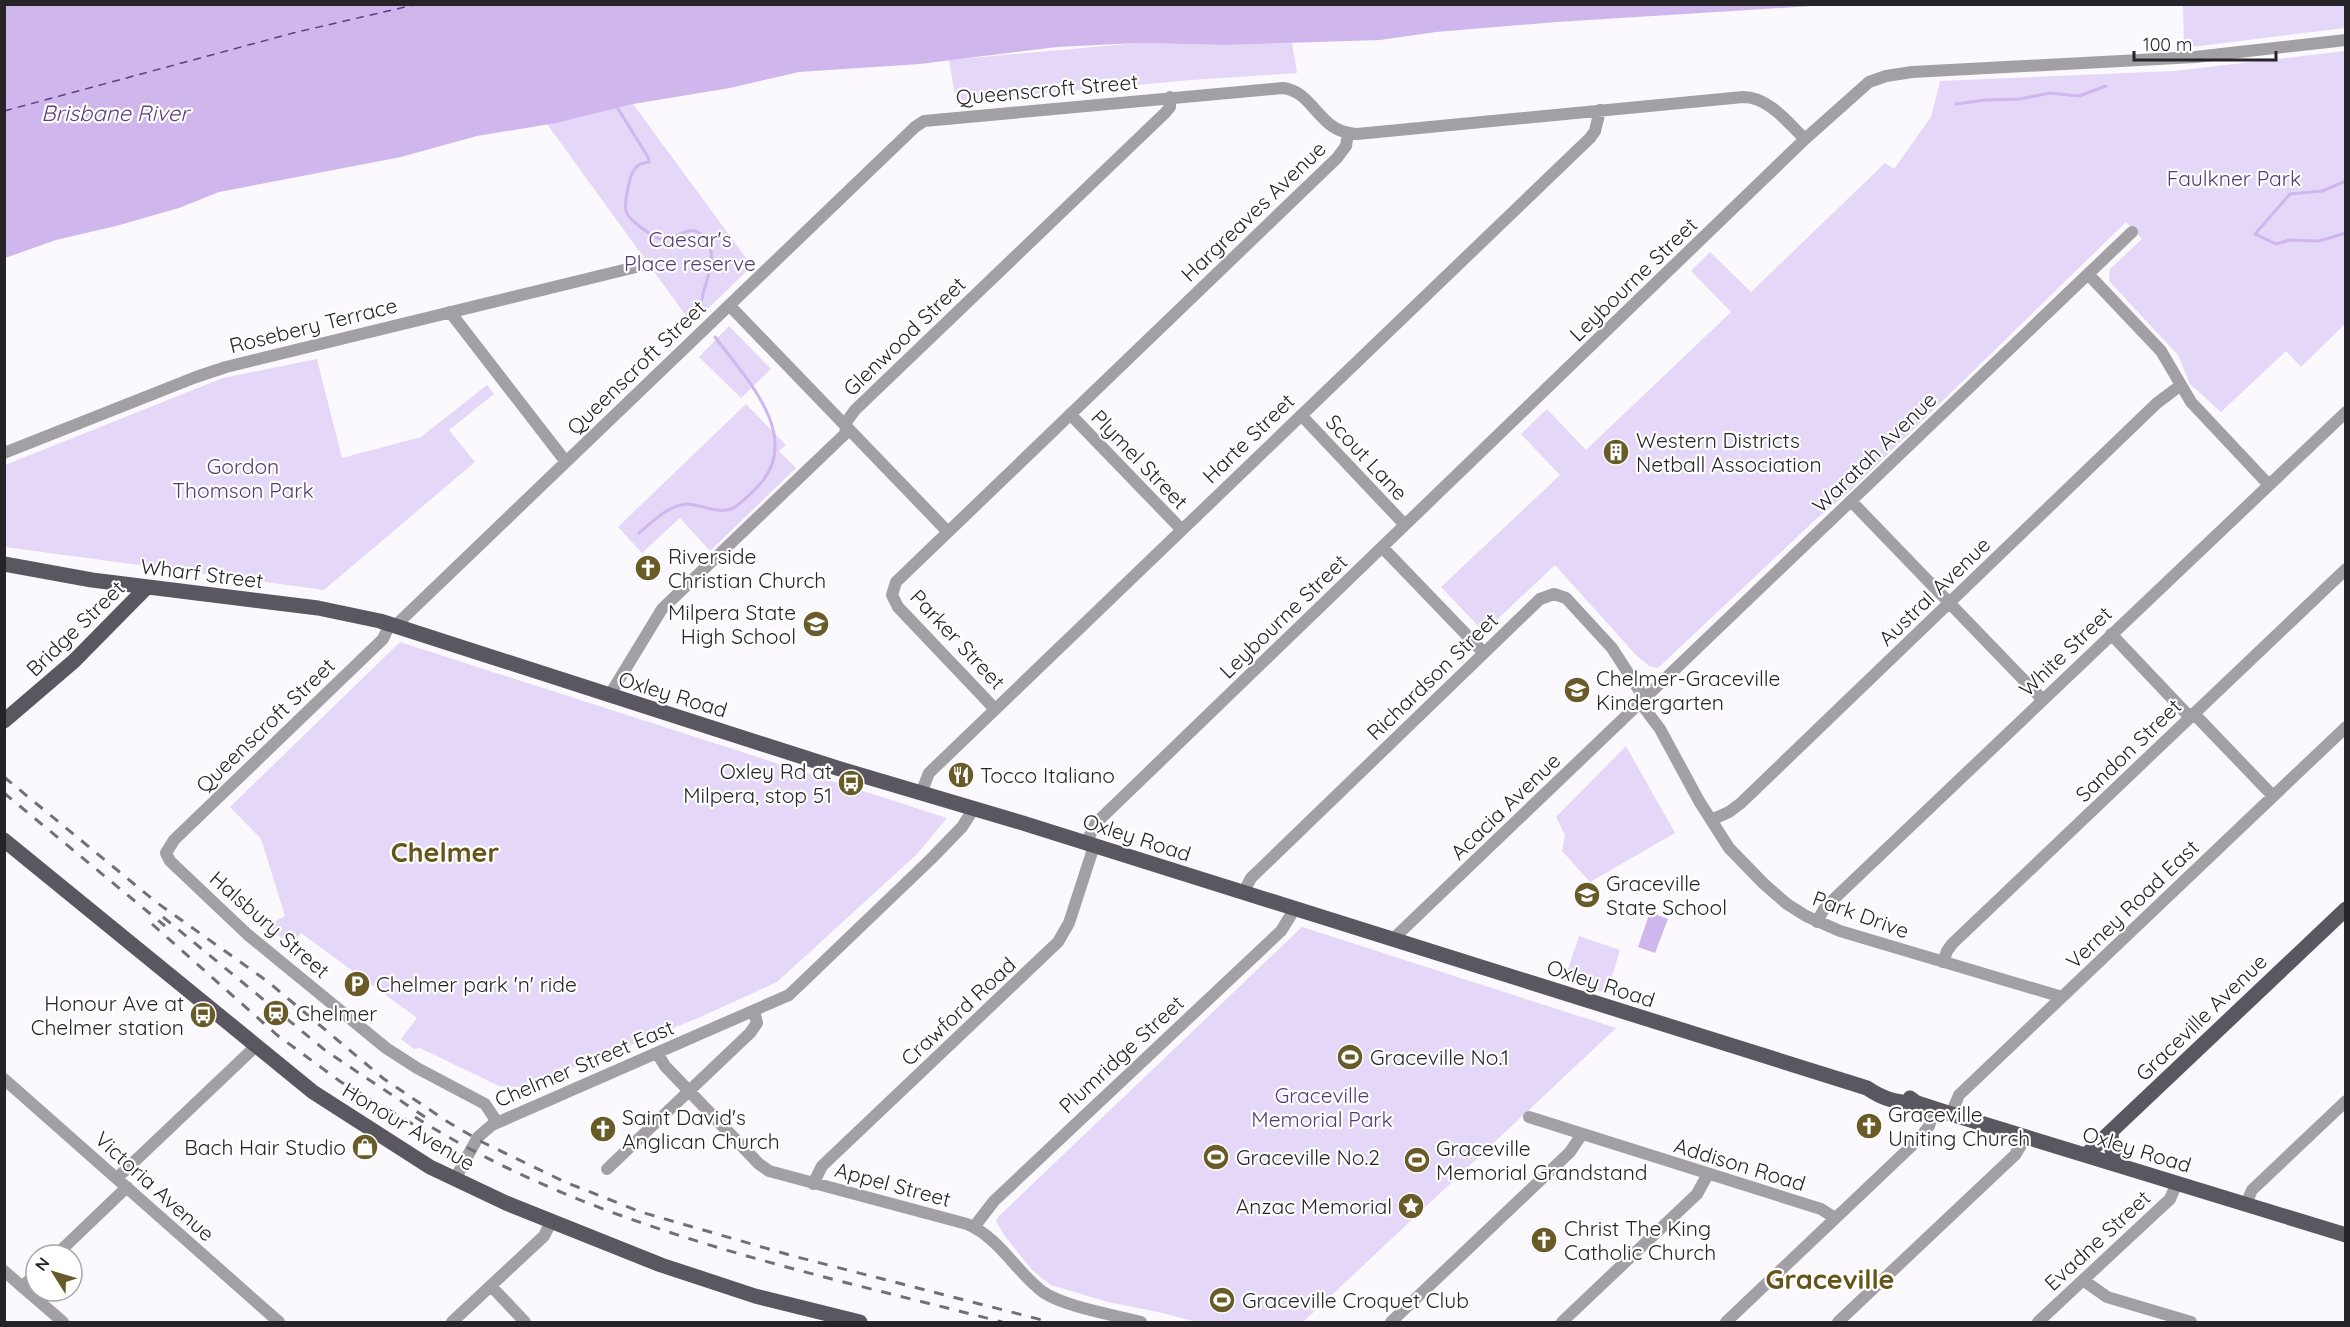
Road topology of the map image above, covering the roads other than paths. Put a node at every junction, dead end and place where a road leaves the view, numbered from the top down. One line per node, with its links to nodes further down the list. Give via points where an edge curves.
1 (2346, 40): 5 (street, Leybourne Street, via 2195,57 1886,76 1866,84)
2 (1170, 97): 4 (street, Queenscroft Street, via 1288,88 1332,127); 9 (street, Queenscroft Street, via 921,123); 15 (street, Glenwood Street, via 1165,112 855,410)
3 (1600, 110): 4 (street, Hargreaves Avenue); 5 (street, Hargreaves Avenue, via 1753,97); 14 (street, Harte Street, via 1590,138)
4 (1348, 133): 13 (street, Hargreaves Avenue, via 1346,146 1337,158)
5 (1806, 139): 20 (street, Leybourne Street)
6 (2132, 232): 8 (street, Waratah Avenue)
7 (640, 266): 10 (street, Rosebery Terrace)
8 (2088, 274): 11 (street, via 2161,351); 19 (street, Waratah Avenue)
9 (729, 305): 15 (street); 17 (street, Queenscroft Street)
10 (450, 312): 16 (street, Rosebery Terrace, via 210,371); 17 (street)
11 (2181, 385): 18 (street, via 2191,402); 28 (street, Austral Avenue, via 2157,403)
12 (2346, 412): 18 (street, White Street)
13 (1070, 414): 21 (street, Plymel Street); 22 (street, Hargreaves Avenue)
14 (1301, 415): 20 (street, Scout Lane); 21 (street, Harte Street)
15 (846, 427): 22 (street); 32 (street, Glenwood Street, via 845,434 662,609)
16 (4, 453)
17 (566, 462): 29 (street, Queenscroft Street)
18 (2269, 484): 30 (street, White Street)
19 (1851, 501): 28 (street); 34 (street, Waratah Avenue)
20 (1405, 525): 23 (street, Leybourne Street)
21 (1182, 530): 35 (street, Harte Street)
22 (948, 532): 27 (street, Hargreaves Avenue, via 899,578)
23 (1382, 547): 31 (street); 44 (street, Leybourne Street, via 1096,823)
24 (4, 564): 26 (main road, Wharf Street)
25 (2346, 569): 36 (street, Sandon Street)
26 (146, 588): 29 (main road, Wharf Street, via 309,607); 37 (main road, Bridge Street, via 80,655)
27 (892, 595): 35 (street, Parker Street, via 901,611)
28 (1949, 603): 33 (street); 42 (street, Austral Avenue, via 1741,803)
29 (393, 625): 32 (main road, Oxley Road); 45 (street, Queenscroft Street, via 174,840)
30 (2111, 634): 33 (street, White Street); 36 (street)
31 (1484, 653): 34 (street, Richardson Street, via 1540,599 1558,594 1607,641); 46 (street, Richardson Street, via 1251,878)
32 (609, 696): 39 (main road, Oxley Road)
33 (2043, 700): 49 (street, White Street, via 1827,907)
34 (1643, 701): 42 (street, Park Drive); 50 (street, Acacia Avenue)
35 (996, 709): 39 (street, Harte Street, via 927,776)
36 (2192, 716): 40 (street); 51 (street, Sandon Street, via 1956,940)
37 (4, 721)
38 (2346, 727): 40 (street, Verney Road East)
39 (921, 793): 41 (main road, Oxley Road)
40 (2273, 796): 52 (street, Verney Road East)
41 (974, 808): 44 (main road, Oxley Road); 53 (street, Chelmer Street East, via 962,827 932,858 795,989)
42 (1711, 820): 49 (street, Park Drive, via 1729,848 1764,884)
43 (4, 840): 54 (main road, Honour Avenue)
44 (1090, 844): 46 (main road, Oxley Road); 73 (street, Crawford Road, via 1063,937 822,1166)
45 (166, 853): 62 (street, Halsbury Street, via 246,934 378,1042 485,1104)
46 (1243, 893): 48 (main road, Oxley Road)
47 (2346, 909): 63 (main road, Graceville Avenue)
48 (1294, 910): 50 (main road, Oxley Road); 78 (street, Plumridge Street, via 1281,931 994,1201)
49 (1817, 922): 51 (street, Park Drive)
50 (1393, 939): 59 (main road, Oxley Road, via 1867,1088 1903,1094)
51 (1943, 962): 52 (street, Park Drive)
52 (2062, 997): 60 (street, Verney Road East, via 1959,1095)
53 (754, 1011): 55 (street, Chelmer Street East); 57 (street, via 758,1021 755,1028)
54 (256, 1046): 70 (street); 71 (main road, Honour Avenue, via 332,1106)
55 (657, 1053): 57 (street, Appel Street); 62 (street, Chelmer Street East)
56 (4, 1079): 70 (street, Victoria Avenue)
57 (689, 1091): 68 (street); 73 (street, Appel Street, via 764,1168)
58 (2346, 1101): 75 (street, via 2252,1190)
59 (1935, 1108): 60 (main road, Oxley Road); 76 (street, via 1920,1137)
60 (1951, 1114): 65 (main road, Oxley Road)
61 (1529, 1117): 64 (street, Addison Road)
62 (497, 1122): 71 (street, Chelmer Street East, via 480,1133)
63 (2111, 1131): 66 (main road, Graceville Avenue); 67 (main road)
64 (1582, 1134): 69 (street, Addison Road); 91 (street, via 1570,1152)
65 (2026, 1137): 66 (main road, Oxley Road); 94 (street, via 2015,1155)
66 (2085, 1155): 67 (main road, Oxley Road)
67 (2118, 1165): 72 (main road, Oxley Road)
68 (607, 1169)
69 (1708, 1174): 76 (street, Addison Road, via 1821,1209); 92 (street, via 1697,1194)
70 (117, 1178): 74 (street, Victoria Avenue)
71 (455, 1179): 77 (main road, Honour Avenue)
72 (2177, 1183): 75 (main road, Oxley Road); 82 (street, Evadne Street, via 2170,1198)
73 (813, 1184): 78 (street, Appel Street)
74 (127, 1187): 80 (street); 86 (street, Victoria Avenue)
75 (2246, 1204): 79 (main road, Oxley Road)
76 (1835, 1218): 93 (street)
77 (551, 1222): 83 (street, via 544,1236); 89 (main road, Honour Avenue, via 704,1280)
78 (974, 1227): 90 (street, Appel Street, via 1051,1296)
79 (2345, 1233)
80 (69, 1243)
81 (4, 1271): 84 (street)
82 (2083, 1280): 95 (street, Evadne Street); 96 (street, via 2107,1297)
83 (491, 1286): 87 (street); 88 (street)
84 (22, 1287): 85 (street)
85 (63, 1323)
86 (279, 1323)
87 (452, 1323)
88 (525, 1323)
89 (860, 1323)
90 (1141, 1323)
91 (1391, 1323)
92 (1562, 1323)
93 (1726, 1323)
94 (1838, 1323)
95 (2038, 1323)
96 (2191, 1323)

